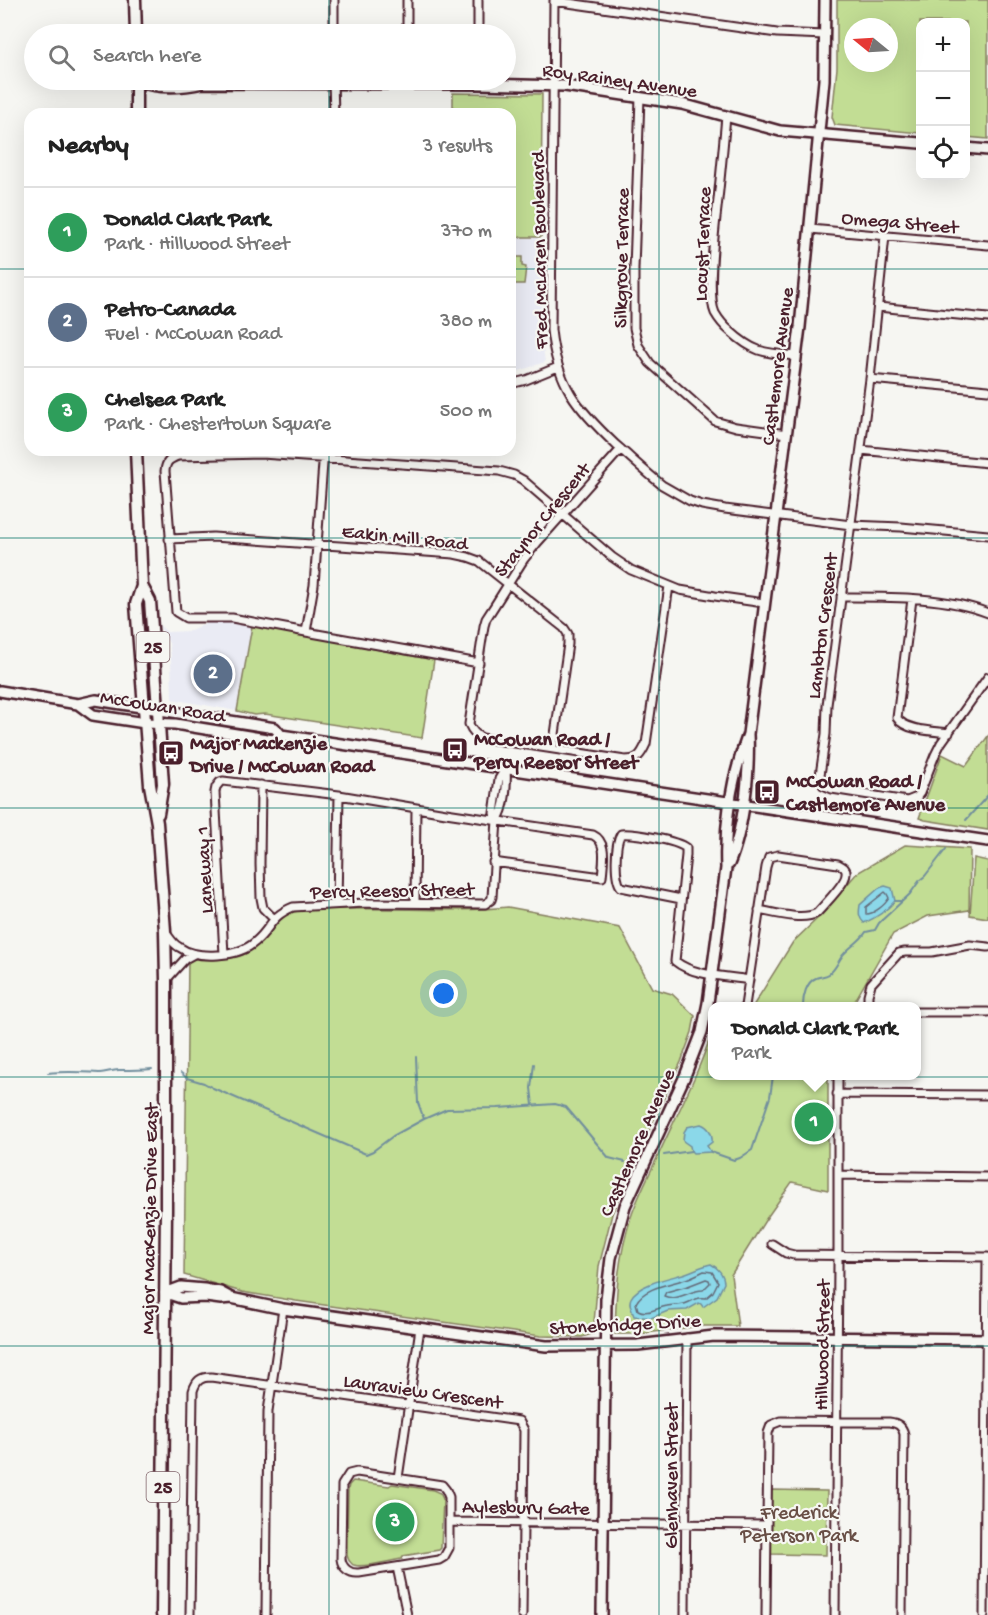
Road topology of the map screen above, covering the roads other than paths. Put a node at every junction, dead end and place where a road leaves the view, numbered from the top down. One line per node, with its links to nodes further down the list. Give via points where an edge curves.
1 (135, 0): 7 (main road)
2 (334, 0): 8 (street)
3 (407, 0): 9 (street)
4 (478, 0): 10 (street)
5 (554, 0): 11 (street, via 777,33); 13 (street, Fred McLaren Boulevard)
6 (825, 0): 11 (street, Castlemore Avenue)
7 (136, 24)
8 (334, 24)
9 (407, 24)
10 (478, 24)
11 (825, 35): 20 (street, Castlemore Avenue)
12 (516, 84): 13 (street, Roy Rainey Avenue)
13 (554, 85): 16 (street, Roy Rainey Avenue); 30 (street, Fred McLaren Boulevard, via 551,330)
14 (137, 90): 17 (main road)
15 (333, 90): 18 (street)
16 (640, 97): 19 (street, Roy Rainey Avenue); 34 (street, Silkgrove Terrace, via 633,328 638,345 650,363 715,421 736,428)
17 (136, 108)
18 (333, 108)
19 (726, 116): 20 (street, Roy Rainey Avenue, via 780,131); 29 (street, Locust Terrace, via 713,253 714,311 722,324 750,348)
20 (819, 135): 21 (street, Roy Rainey Avenue); 24 (street, Castlemore Avenue)
21 (916, 143)
22 (970, 148): 23 (street)
23 (988, 150)
24 (810, 229): 25 (street, Omega Street); 29 (street, Castlemore Avenue)
25 (885, 236): 26 (street, Omega Street); 27 (street, Lambton Crescent)
26 (988, 245)
27 (878, 307): 28 (street); 31 (street, Lambton Crescent)
28 (988, 318)
29 (796, 356): 34 (street, Castlemore Avenue)
30 (558, 367): 32 (street); 35 (street, Fred McLaren Boulevard, via 576,404)
31 (870, 379): 33 (street); 36 (street, Lambton Crescent)
32 (516, 382)
33 (988, 390)
34 (787, 434): 43 (street, Castlemore Avenue)
35 (621, 449): 42 (street, Staynor Crescent); 43 (street, Fred McLaren Boulevard, via 662,485 690,501)
36 (861, 450): 41 (street); 44 (street, Lambton Crescent)
37 (136, 456): 49 (main road, Major MacKenzie Drive East / 25)
38 (178, 456): 46 (street, via 170,459 165,471)
39 (293, 456): 40 (street)
40 (324, 458): 42 (street, via 499,471 523,480); 47 (street)
41 (988, 463)
42 (562, 513): 48 (street, Staynor Crescent); 50 (street, via 612,557)
43 (776, 516): 44 (street, Fred McLaren Boulevard); 53 (street, Castlemore Avenue)
44 (851, 525): 45 (street, Fred McLaren Boulevard); 51 (street, Lambton Crescent)
45 (988, 535)
46 (169, 539): 47 (street, Eakin Mill Road, via 213,537); 55 (street, via 175,609 182,617 232,618)
47 (317, 544): 48 (street, Eakin Mill Road, via 461,555 479,561); 55 (street)
48 (508, 584): 56 (street, Staynor Crescent, via 486,619); 67 (street, Eakin Mill Road, via 568,634)
49 (142, 586): 60 (main road, Major MacKenzie Drive East / 25, via 136,604); 61 (main road, Major MacKenzie Drive East / 25, via 150,601)
50 (669, 586): 53 (street); 67 (street, Staynor Crescent, via 646,744 641,754 625,760)
51 (841, 597): 52 (street); 64 (street, Lambton Crescent, via 820,775 824,784 832,789 912,800 920,793 935,755)
52 (912, 599): 54 (street, via 959,603); 64 (street, via 897,718 907,727)
53 (764, 603): 65 (street, Castlemore Avenue)
54 (988, 613)
55 (306, 632): 56 (street)
56 (479, 663): 67 (street, Staynor Crescent, via 469,724 476,735)
57 (988, 677): 64 (street, Lambton Crescent)
58 (0, 691): 59 (street, McCowan Road)
59 (78, 704): 60 (street, McCowan Road, via 96,700); 62 (street, McCowan Road, via 93,715)
60 (143, 708): 61 (street, McCowan Road); 62 (main road, Major MacKenzie Drive East / 25)
61 (158, 710): 63 (main road, Major MacKenzie Drive East / 25); 66 (street, McCowan Road, via 275,728)
62 (145, 723): 63 (street, McCowan Road); 75 (main road, Major MacKenzie Drive East / 25)
63 (158, 724): 66 (street, McCowan Road, via 273,740); 75 (main road, Major MacKenzie Drive East / 25, via 163,784)
64 (949, 733)
65 (748, 734): 71 (street, Castlemore Avenue); 72 (street, Castlemore Avenue)
66 (281, 735): 68 (street, McCowan Road)
67 (553, 748)
68 (506, 768): 71 (street, McCowan Road); 74 (street, Percy Reesor Street, via 498,779 494,813)
69 (261, 785): 70 (street); 83 (street, via 261,898 263,908); 87 (street, Laneway 1, via 223,781 217,783 215,792)
70 (339, 795): 73 (street); 81 (street)
71 (731, 802): 72 (street, McCowan Road); 78 (street, Castlemore Avenue)
72 (743, 803): 76 (street, McCowan Road); 78 (street, Castlemore Avenue, via 737,842)
73 (416, 808): 74 (street); 80 (street)
74 (497, 820): 77 (street, Percy Reesor Street); 77 (street, via 596,836 603,845 602,877)
75 (157, 824): 84 (main road, Major MacKenzie Drive East / 25)
76 (988, 841)
77 (493, 862): 80 (street, Percy Reesor Street, via 492,897 486,904)
78 (726, 868): 88 (street, Castlemore Avenue)
79 (681, 899): 79 (street, via 686,848 674,842 621,834 617,841 616,879 621,887); 88 (street, via 675,961 691,970)
80 (415, 903): 81 (street, Percy Reesor Street)
81 (338, 904): 83 (street, Percy Reesor Street, via 293,907)
82 (759, 910): 82 (street, via 814,915 843,882 845,867 774,855 767,861); 90 (street)
83 (274, 919): 87 (street, Percy Reesor Street, via 254,944)
84 (165, 931): 86 (street, via 174,944); 89 (main road, Major MacKenzie Drive East / 25)
85 (988, 947): 92 (street, via 970,945 935,952 899,953 871,984)
86 (194, 954): 87 (street, Percy Reesor Street); 89 (street)
87 (224, 954)
88 (712, 974): 90 (street); 109 (street, Castlemore Avenue, via 704,1024 694,1055 618,1227 607,1280)
89 (166, 980): 103 (main road, Major MacKenzie Drive East / 25)
90 (749, 980): 91 (street)
91 (746, 1002)
92 (868, 1002)
93 (921, 1012): 94 (street)
94 (988, 1012)
95 (838, 1080): 96 (street, Hillwood Street)
96 (837, 1094): 97 (street); 98 (street, Hillwood Street)
97 (988, 1095)
98 (838, 1175): 99 (street); 101 (street, Hillwood Street)
99 (988, 1176)
100 (772, 1244): 101 (street, via 794,1255)
101 (838, 1256): 102 (street); 107 (street, Hillwood Street)
102 (988, 1257): 108 (street)
103 (165, 1293): 104 (street, Stonebridge Drive, via 181,1287 204,1289); 120 (main road, Major MacKenzie Drive East / 25)
104 (283, 1309): 105 (street, Stonebridge Drive); 110 (street)
105 (420, 1328): 109 (street, Stonebridge Drive, via 546,1346); 111 (street)
106 (687, 1338): 107 (street, Stonebridge Drive); 109 (street, Stonebridge Drive); 117 (street, Glenhaven Street)
107 (837, 1338): 108 (street, Stonebridge Drive); 112 (street, Hillwood Street)
108 (987, 1339): 130 (street)
109 (605, 1345): 116 (street, Castlemore Avenue)
110 (272, 1386): 111 (street, Lauraview Crescent); 121 (street, Lauraview Crescent, via 211,1377 196,1382); 122 (street, via 268,1411)
111 (409, 1405): 113 (street); 115 (street, Lauraview Crescent, via 521,1423)
112 (837, 1421): 118 (street, via 781,1421 771,1425); 128 (street, Hillwood Street); 129 (street, via 889,1422 903,1428)
113 (398, 1478): 114 (street, via 442,1485 449,1497); 119 (street, via 349,1474 342,1485 341,1536 341,1562 350,1572)
114 (449, 1522): 115 (street, Aylesbury Gate); 119 (street, via 449,1548 444,1557)
115 (522, 1522): 116 (street, Aylesbury Gate); 124 (street, Lauraview Crescent)
116 (603, 1524): 117 (street, Aylesbury Gate); 125 (street, Castlemore Avenue)
117 (687, 1524): 118 (street, Aylesbury Gate); 126 (street, Glenhaven Street)
118 (766, 1525): 127 (street)
119 (397, 1567): 123 (street)
120 (162, 1615)
121 (190, 1615)
122 (266, 1615)
123 (407, 1615)
124 (522, 1615)
125 (602, 1615)
126 (685, 1615)
127 (766, 1615)
128 (835, 1615)
129 (902, 1615)
130 (984, 1615)

